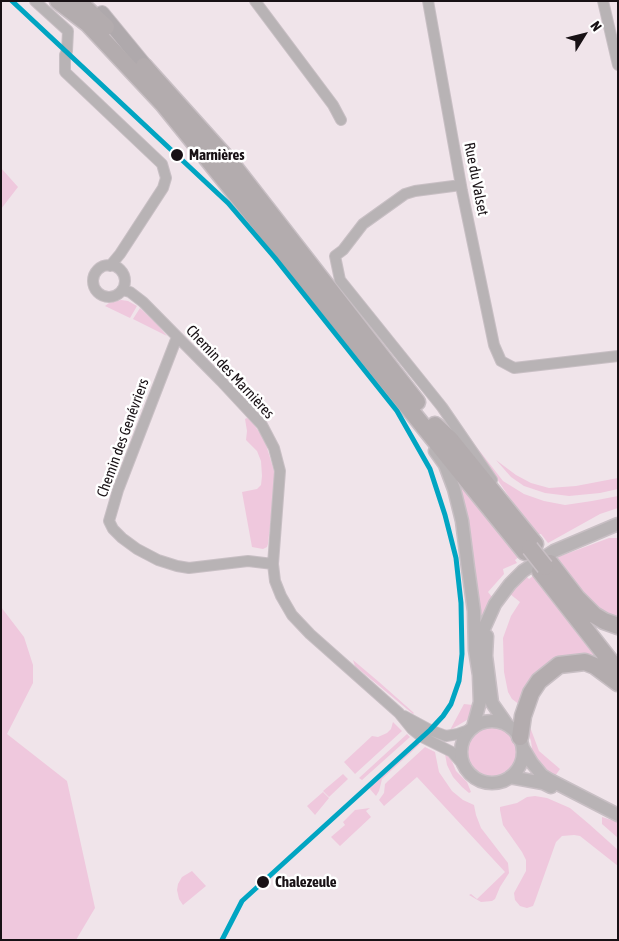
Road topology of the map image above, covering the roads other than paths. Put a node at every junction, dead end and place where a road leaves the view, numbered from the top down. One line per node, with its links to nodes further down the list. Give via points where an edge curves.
1 (35, 1): 12 (street, via 68,31 65,72 162,164 166,178 163,188)
2 (58, 1): 16 (main road, via 88,24 163,104)
3 (78, 1): 9 (main road)
4 (90, 1): 9 (main road)
5 (255, 1): 10 (street)
6 (428, 1): 11 (street, Rue du Valset)
7 (603, 1): 8 (street)
8 (618, 65)
9 (160, 84): 17 (main road, via 232,164)
10 (341, 120)
11 (461, 185): 15 (street, Rue du Valset, via 494,345 501,361 514,368); 18 (street, via 404,194 363,224 335,256 340,280 454,424 506,500)
12 (110, 266): 13 (street, via 124,274); 13 (street, via 101,268 95,275 95,288 106,297 115,296)
13 (122, 290): 14 (street, Chemin des Marnières, via 143,302)
14 (177, 337): 21 (street, Chemin des Marnières, via 257,419 274,448 280,471); 21 (street, Chemin des Genévriers, via 109,521 122,538 137,549 177,566 190,568 248,561)
15 (618, 356)
16 (394, 391): 20 (main road); 27 (street, via 445,465 454,488 462,521)
17 (435, 425): 18 (main road, via 450,439); 20 (main road)
18 (518, 524): 20 (main road)
19 (615, 526): 23 (street, via 554,551 523,571 502,593)
20 (530, 548): 22 (main road)
21 (273, 564): 29 (street, Chemin des Marnières, via 275,581 292,615)
22 (545, 567): 24 (main road, via 594,615); 25 (main road); 26 (main road)
23 (489, 615): 27 (street, via 482,633); 30 (street, via 486,641 488,678 492,703)
24 (618, 626)
25 (618, 658)
26 (618, 671)
27 (479, 674): 31 (street, via 480,702)
28 (618, 683): 32 (main road, via 585,662 559,665 539,681 531,693 522,716)
29 (399, 713): 31 (street, via 446,736); 33 (street, via 412,729 452,752)
30 (506, 724): 31 (street, via 492,720); 32 (street, via 514,729)
31 (471, 728): 33 (street, via 463,738 461,748)
32 (522, 743): 34 (street, via 521,764); 35 (street, via 542,775)
33 (464, 767): 34 (street, via 475,778 488,783)
34 (510, 777): 36 (street, via 543,783)
35 (618, 815)
36 (618, 819)

